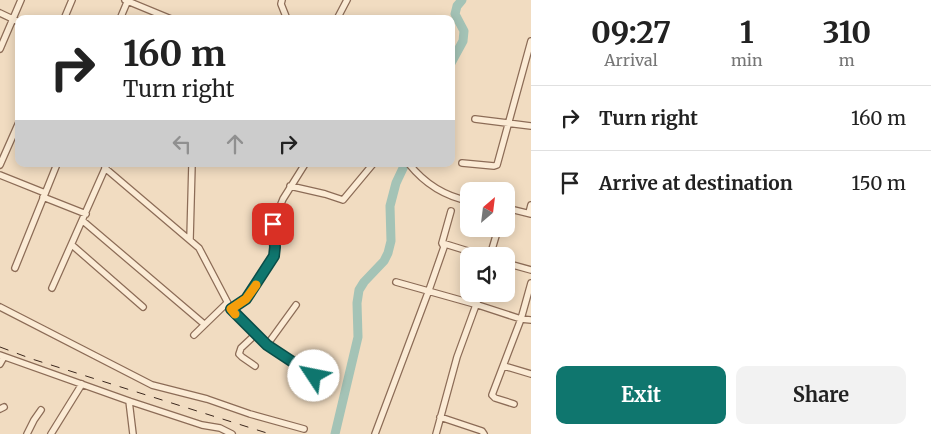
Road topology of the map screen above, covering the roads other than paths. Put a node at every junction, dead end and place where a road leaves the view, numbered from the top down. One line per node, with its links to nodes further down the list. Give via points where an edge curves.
1 (21, 0): 7 (street)
2 (72, 0): 8 (street)
3 (127, 0): 9 (street); 10 (street)
4 (282, 0): 11 (street)
5 (346, 0): 12 (street)
6 (0, 13): 13 (street)
7 (17, 15)
8 (66, 15)
9 (121, 15)
10 (162, 15)
11 (286, 15)
12 (339, 15)
13 (15, 20)
14 (15, 22): 16 (street)
15 (531, 41): 18 (street)
16 (0, 49)
17 (475, 119): 18 (street)
18 (508, 124): 19 (street); 21 (street, via 496,166)
19 (531, 126)
20 (15, 131): 22 (street)
21 (462, 163)
22 (0, 165)
23 (56, 167): 32 (street)
24 (106, 167): 38 (street)
25 (107, 167): 40 (street)
26 (192, 167): 40 (street)
27 (303, 167): 31 (street)
28 (370, 167): 31 (street, via 343,200)
29 (412, 167): 33 (street, via 433,188)
30 (0, 175): 32 (street)
31 (290, 186): 57 (street, via 273,224 274,256 246,299)
32 (44, 195): 38 (street); 45 (street)
33 (460, 198)
34 (531, 205): 37 (street)
35 (515, 210): 37 (street)
36 (451, 211): 41 (street)
37 (530, 213)
38 (86, 214): 39 (street)
39 (83, 221): 42 (street); 60 (street)
40 (190, 240): 52 (street, via 203,253)
41 (442, 243): 43 (street); 50 (street, via 444,247)
42 (72, 245): 49 (street); 56 (street)
43 (460, 249)
44 (515, 266): 46 (street)
45 (15, 268)
46 (531, 270)
47 (396, 282): 50 (street)
48 (531, 283): 58 (street)
49 (52, 288)
50 (429, 290): 54 (street); 80 (street)
51 (479, 302): 54 (street)
52 (227, 303): 57 (street); 60 (street)
53 (296, 305): 63 (street)
54 (478, 305): 58 (street); 74 (street, via 457,357)
55 (0, 307): 75 (street, via 152,385)
56 (143, 307)
57 (231, 309): 61 (street)
58 (521, 319): 59 (street); 67 (street)
59 (531, 320)
60 (204, 324): 62 (street)
61 (256, 334): 63 (street); 66 (street, via 239,354)
62 (194, 335)
63 (267, 345): 69 (street)
64 (2, 356): 65 (street); 70 (street)
65 (0, 364)
66 (255, 366)
67 (504, 366): 68 (street); 72 (street, via 492,396)
68 (531, 374)
69 (314, 376)
70 (82, 384): 71 (street); 77 (street)
71 (129, 401): 78 (street); 79 (street)
72 (514, 404)
73 (41, 410): 76 (street)
74 (440, 417): 81 (street); 82 (street)
75 (304, 428)
76 (27, 434)
77 (52, 434)
78 (133, 434)
79 (232, 434)
80 (374, 434)
81 (436, 434)
82 (484, 434)

